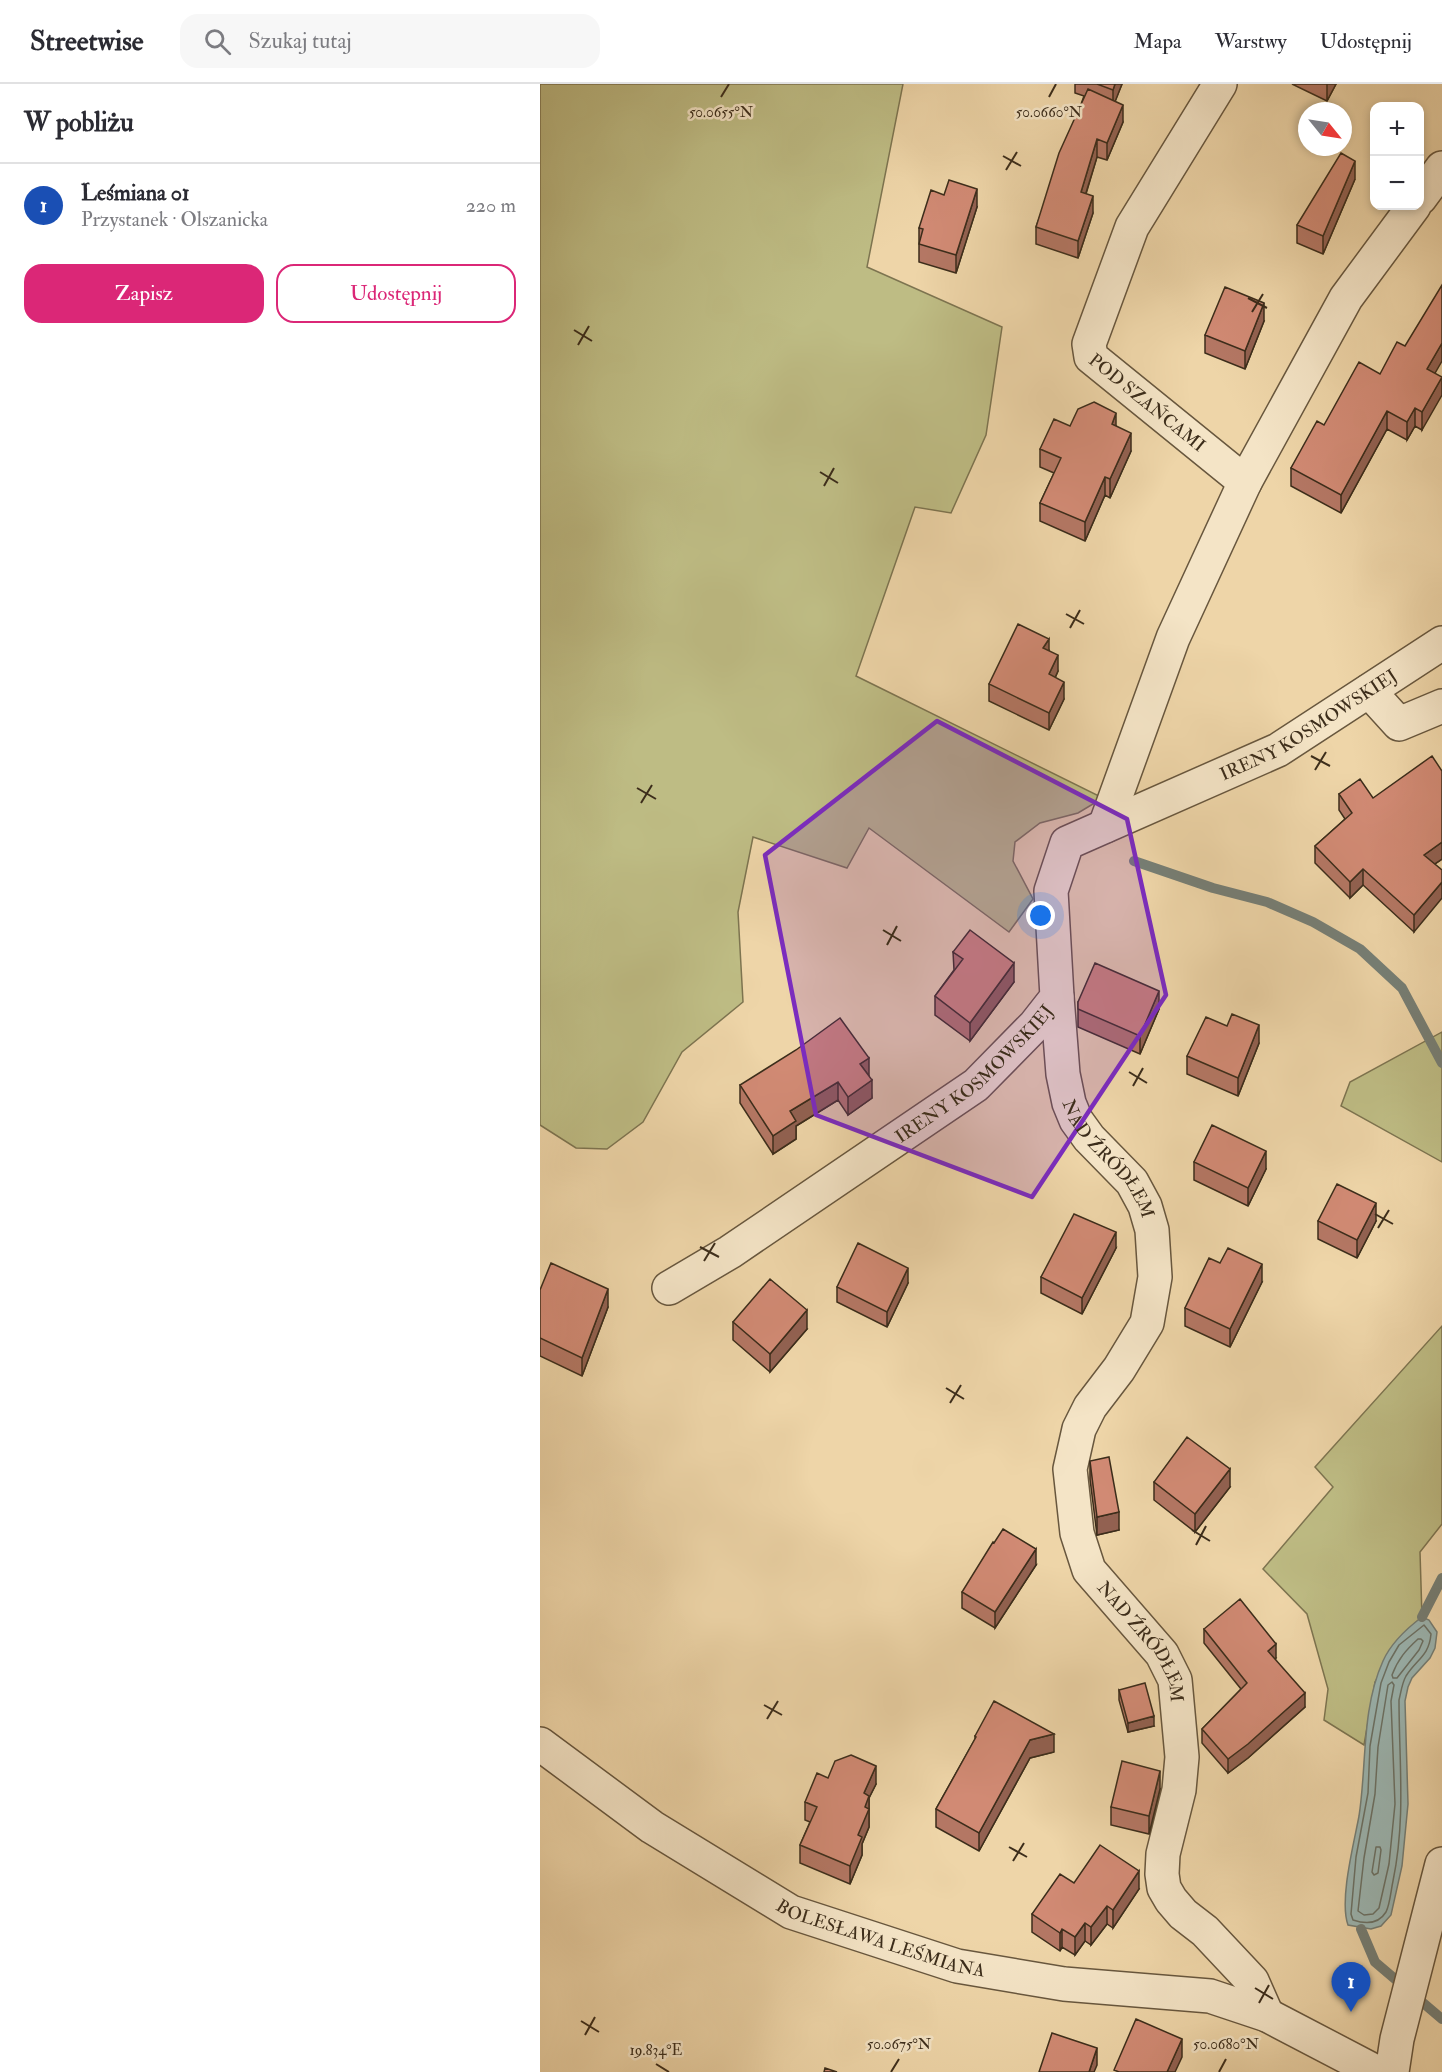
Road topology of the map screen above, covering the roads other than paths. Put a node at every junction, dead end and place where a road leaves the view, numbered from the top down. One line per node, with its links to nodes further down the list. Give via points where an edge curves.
1 (1220, 84): 5 (street, POD SZAŃCAMI, via 1132,227 1089,344 1091,357)
2 (1442, 168): 3 (street)
3 (1424, 191)
4 (1411, 210): 5 (street, via 1346,298)
5 (1245, 482): 9 (street, via 1173,638)
6 (1442, 643): 7 (street, IRENY KOSMOWSKIEJ)
7 (1369, 691): 8 (street, via 1399,724); 9 (street, IRENY KOSMOWSKIEJ, via 1278,750)
8 (1442, 706)
9 (1105, 826): 10 (street, IRENY KOSMOWSKIEJ, via 1067,843 1051,891)
10 (1057, 997): 11 (street, IRENY KOSMOWSKIEJ, via 976,1086 730,1252); 14 (street, NAD ŹRÓDŁEM, via 1069,1103 1089,1138 1132,1182 1145,1206 1152,1230 1155,1277 1148,1323 1079,1429 1070,1469 1077,1533 1089,1570 1162,1654 1175,1680 1182,1757 1179,1790 1163,1854 1164,1888 1183,1914 1205,1931 1252,1981)
11 (669, 1288)
12 (540, 1744): 14 (street, BOLESŁAWA LEŚMIANA, via 652,1827 791,1912 957,1966 1064,1984 1210,1996)
13 (1440, 1875): 16 (street)
14 (1267, 2015): 15 (street, BOLESŁAWA LEŚMIANA)
15 (1376, 2072)
16 (1392, 2072)

